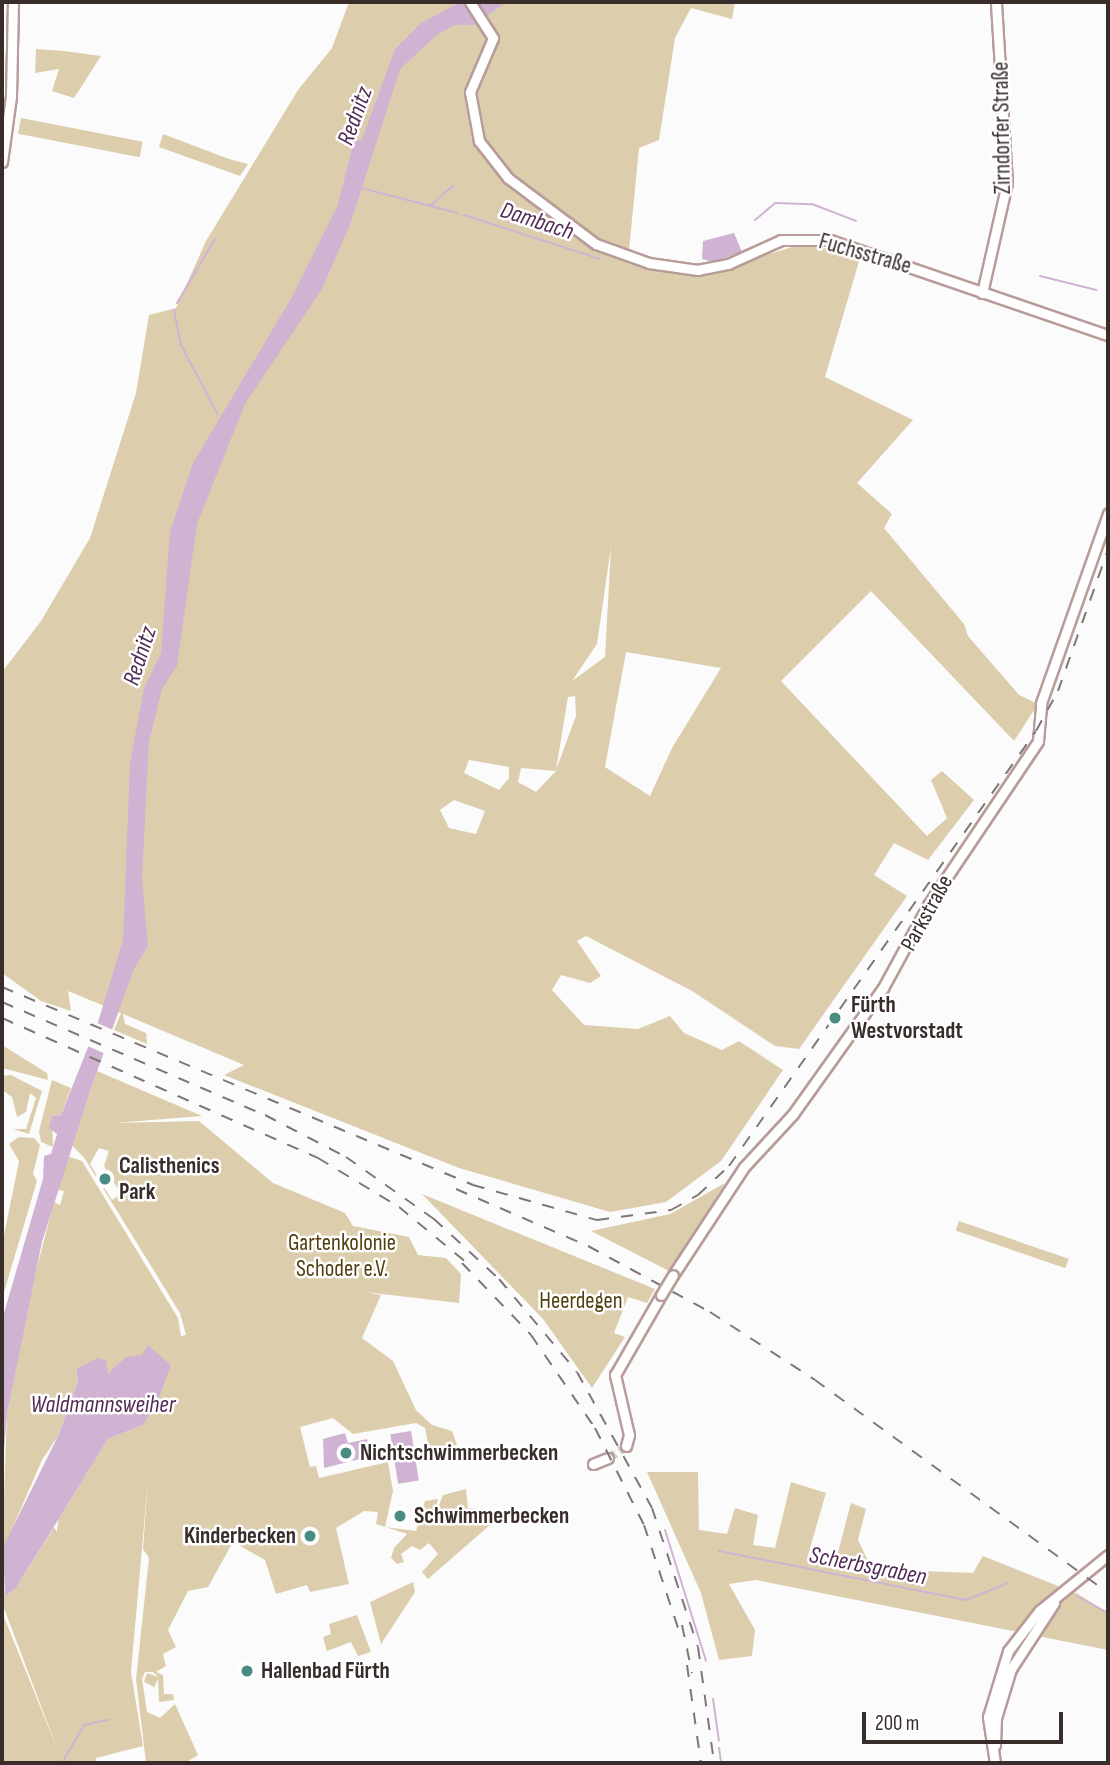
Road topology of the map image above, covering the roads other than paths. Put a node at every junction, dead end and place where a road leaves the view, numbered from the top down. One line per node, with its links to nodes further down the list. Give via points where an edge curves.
1 (13, 2): 4 (main road)
2 (470, 2): 6 (main road, Fuchsstraße, via 492,33 492,50 470,98 479,141 517,186 596,244 649,263 697,270 728,264 781,240 830,240)
3 (996, 2): 6 (main road, Zirndorfer Straße, via 1006,191)
4 (6, 110): 5 (main road)
5 (2, 162)
6 (982, 293): 7 (main road, Fuchsstraße)
7 (1108, 335)
8 (1108, 514): 9 (main road, Parkstraße, bridge, via 1041,703 1038,741 928,905 883,988 793,1114 744,1167 615,1375 629,1436)
9 (626, 1446)
10 (608, 1458): 11 (main road)
11 (593, 1464)
12 (1108, 1555): 13 (main road, via 1023,1628 1000,1668 988,1717)
13 (995, 1761)

